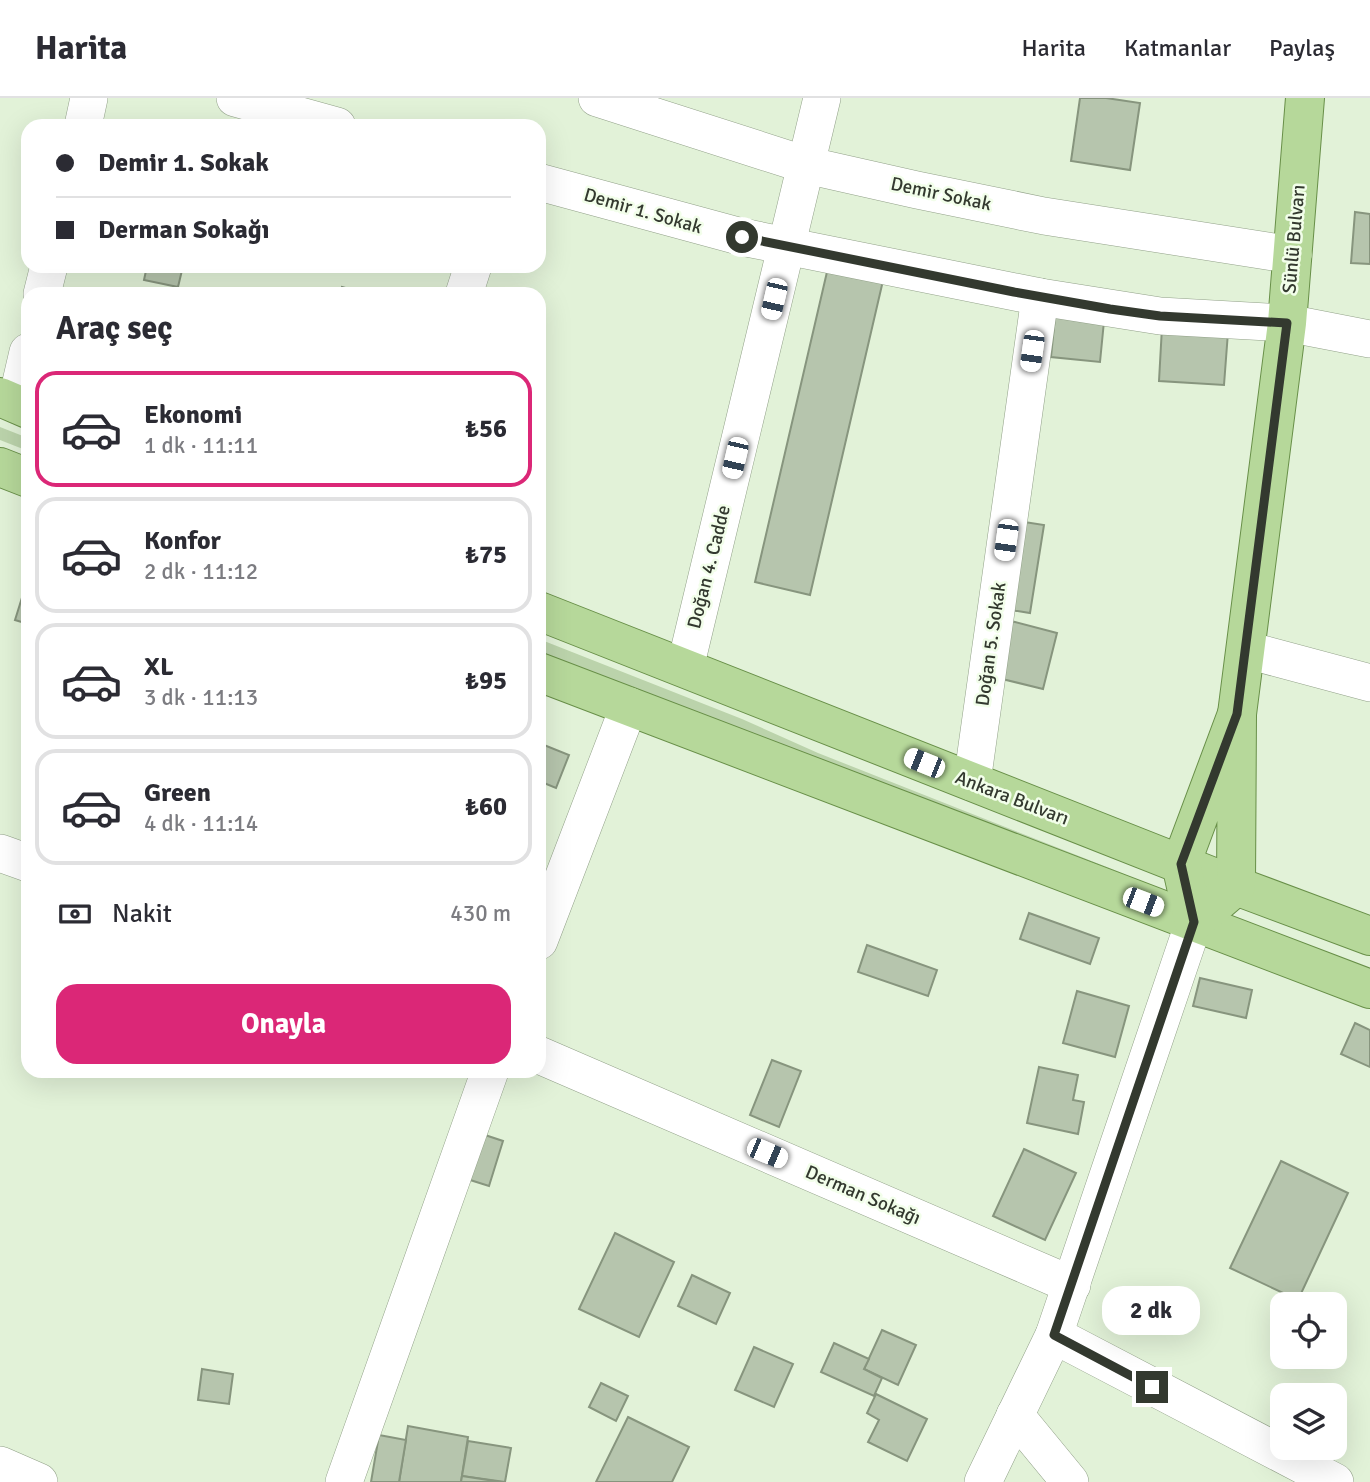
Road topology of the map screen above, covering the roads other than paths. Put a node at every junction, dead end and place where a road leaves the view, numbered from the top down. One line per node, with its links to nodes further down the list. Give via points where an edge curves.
1 (89, 98): 6 (street)
2 (235, 98): 7 (street)
3 (597, 98): 8 (street, Demir Sokak)
4 (822, 98): 8 (street, Doğan 4. Cadde)
5 (1305, 98): 11 (main road, Sünlü Bulvarı)
6 (84, 119)
7 (312, 119)
8 (806, 165): 10 (street, Doğan 4. Cadde); 11 (street, Demir Sokak, via 1044,216)
9 (546, 184): 10 (street, Demir 1. Sokak)
10 (786, 247): 12 (street, Demir 1. Sokak); 21 (street, Doğan 4. Cadde)
11 (1293, 255): 13 (main road, Sünlü Bulvarı)
12 (1040, 297): 13 (street, Demir 1. Sokak, via 1160,316); 26 (street, Doğan 5. Sokak)
13 (1287, 323): 14 (street, Demir 1. Sokak); 20 (main road, Sünlü Bulvarı)
14 (1370, 340)
15 (21, 379): 16 (street)
16 (15, 403)
17 (0, 467): 18 (main road)
18 (21, 475)
19 (546, 614): 21 (main road, Ankara Bulvarı)
20 (1247, 650): 23 (street); 25 (main road, Sünlü Bulvarı)
21 (685, 668): 26 (main road, Ankara Bulvarı)
22 (546, 675): 24 (main road)
23 (1370, 682)
24 (629, 706): 31 (main road); 32 (street)
25 (1237, 714): 29 (main road, Sünlü Bulvarı); 30 (main road, Sünlü Bulvarı)
26 (972, 782): 29 (main road, Ankara Bulvarı)
27 (0, 853): 28 (street)
28 (21, 860)
29 (1181, 864): 30 (main road, Ankara Bulvarı); 31 (main road)
30 (1236, 886): 31 (main road); 33 (main road, Ankara Bulvarı)
31 (1194, 922): 34 (main road); 37 (street)
32 (546, 923)
33 (1370, 936)
34 (1370, 989)
35 (546, 1058): 37 (street, Derman Sokağı)
36 (488, 1078): 42 (street)
37 (1072, 1284): 38 (street)
38 (1054, 1335): 39 (street); 45 (street)
39 (1015, 1415): 43 (street); 44 (street)
40 (0, 1465): 41 (street)
41 (39, 1482)
42 (344, 1482)
43 (983, 1482)
44 (1070, 1482)
45 (1335, 1482)

